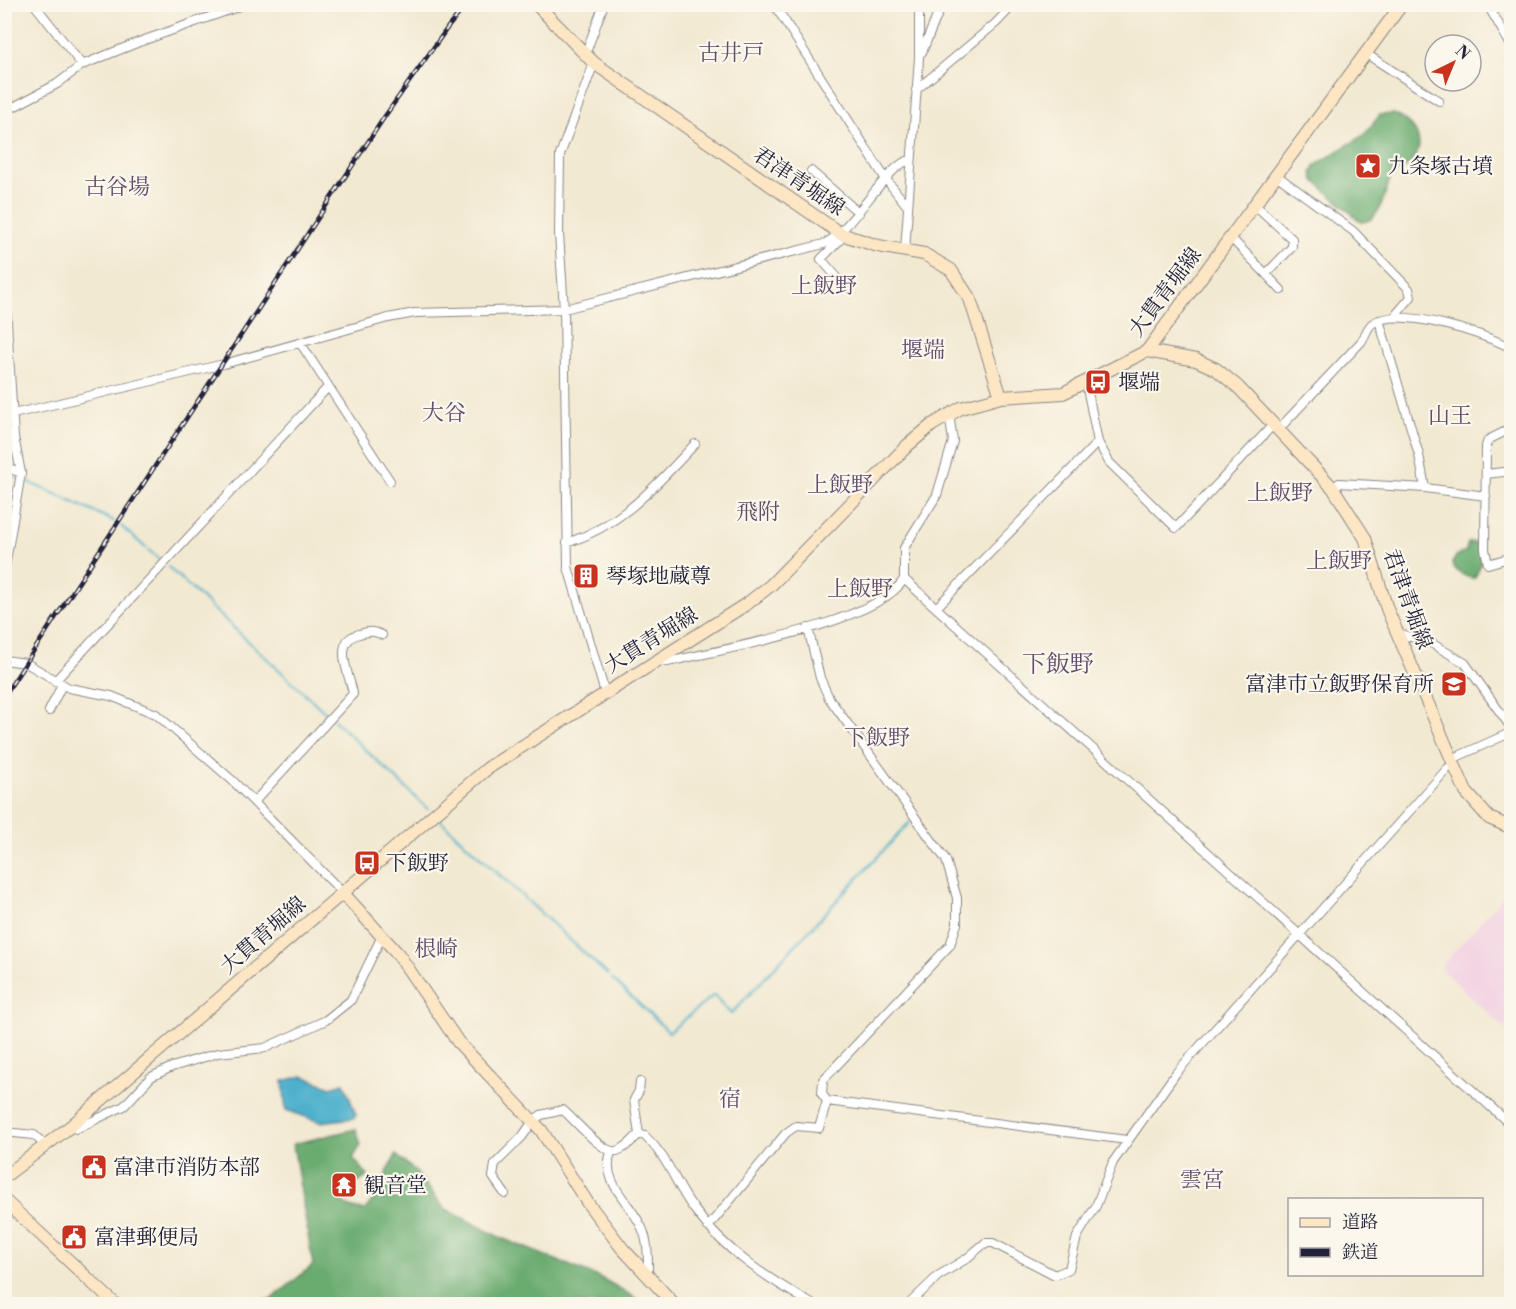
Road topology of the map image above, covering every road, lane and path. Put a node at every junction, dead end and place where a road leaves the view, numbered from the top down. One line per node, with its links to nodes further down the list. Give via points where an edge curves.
1 (34, 4): 15 (street)
2 (246, 4): 15 (street)
3 (536, 4): 14 (main road, 君津青堀線)
4 (604, 4): 14 (street)
5 (774, 4): 22 (street)
6 (920, 4): 13 (street)
7 (942, 4): 13 (street)
8 (1014, 4): 16 (street)
9 (1402, 4): 12 (main road, 大貫青堀線)
10 (1487, 4): 11 (street)
11 (1512, 47)
12 (1365, 53): 17 (street); 21 (main road, 大貫青堀線)
13 (919, 58): 16 (street)
14 (589, 59): 26 (main road, 君津青堀線); 33 (street, via 560,155 559,234)
15 (82, 65): 18 (street, via 57,84)
16 (916, 90): 19 (street)
17 (1439, 101)
18 (4, 112)
19 (911, 160): 22 (street, via 905,160); 24 (street)
20 (811, 171): 25 (street)
21 (1276, 175): 23 (main road, 大貫青堀線); 34 (street, via 1353,231 1409,289 1411,297)
22 (885, 178): 24 (street); 25 (street)
23 (1254, 204): 27 (main road, 大貫青堀線); 30 (street, via 1292,239 1292,247)
24 (908, 207): 28 (street)
25 (859, 213): 26 (street)
26 (843, 234): 28 (main road, 君津青堀線); 31 (street, via 821,257); 33 (street, via 824,244)
27 (1230, 237): 30 (street); 38 (main road, 大貫青堀線)
28 (905, 250): 41 (main road, 君津青堀線, via 933,257 951,270 963,286)
29 (4, 273): 42 (street)
30 (1266, 274): 32 (street)
31 (835, 275)
32 (1281, 290)
33 (564, 309): 36 (street, via 415,313); 56 (street)
34 (1394, 317): 35 (street); 37 (street, via 1451,325)
35 (1379, 320): 45 (street, via 1370,325 1361,342); 53 (street)
36 (301, 344): 40 (street); 42 (street)
37 (1512, 348)
38 (1148, 351): 39 (main road, 大貫青堀線); 45 (main road, 君津青堀線, via 1196,360 1216,369 1238,387)
39 (1086, 382): 41 (main road, 大貫青堀線, via 1057,394); 46 (street)
40 (328, 387): 52 (street); 66 (street)
41 (1001, 397): 43 (main road, 大貫青堀線)
42 (13, 414): 50 (street)
43 (949, 414): 59 (street, via 953,441 937,495 904,548); 65 (main road, 大貫青堀線, via 908,445 771,585)
44 (1512, 428): 51 (street, via 1488,440)
45 (1274, 429): 46 (street, via 1176,528 1109,462); 54 (main road, 君津青堀線)
46 (1098, 442): 60 (street)
47 (694, 444): 56 (street, via 608,527)
48 (4, 466): 50 (street)
49 (1512, 471): 51 (street)
50 (21, 474): 58 (street)
51 (1486, 474): 55 (street)
52 (390, 481)
53 (1425, 488): 54 (street, via 1339,483); 55 (street)
54 (1334, 489): 62 (main road, 君津青堀線, via 1365,538)
55 (1486, 496): 57 (street, via 1488,564)
56 (567, 543): 67 (street, via 568,567)
57 (1512, 557)
58 (4, 573)
59 (903, 579): 60 (street); 61 (street, via 893,591 871,604)
60 (936, 608): 74 (street)
61 (808, 628): 65 (street); 77 (street, via 829,698 946,860 957,898 957,924 950,945 824,1080 822,1094)
62 (1397, 633): 69 (street, via 1431,643 1465,663); 70 (main road, 君津青堀線)
63 (382, 635): 71 (street, via 374,631 346,641 344,655 353,694)
64 (4, 660): 66 (street, via 26,663)
65 (655, 662): 67 (main road, 大貫青堀線)
66 (58, 683): 68 (street); 71 (street, via 123,700 156,714)
67 (604, 693): 73 (main road, 大貫青堀線, via 488,768)
68 (49, 711)
69 (1512, 730): 70 (street)
70 (1453, 762): 72 (main road, 君津青堀線, via 1466,792 1480,811); 74 (street)
71 (254, 802): 73 (street)
72 (1512, 828)
73 (342, 892): 75 (main road); 79 (main road, 大貫青堀線)
74 (1301, 934): 80 (street); 83 (street, via 1176,1073)
75 (382, 936): 78 (main road, via 416,978 458,1042); 79 (street, via 351,1000 326,1020 265,1048 218,1053 172,1067 150,1077 124,1106 76,1129)
76 (640, 1082): 82 (street, via 634,1100)
77 (828, 1101): 83 (street); 89 (street, via 819,1128 796,1126 786,1133)
78 (534, 1120): 85 (street, via 563,1110); 87 (street, via 493,1169 494,1180); 90 (main road, via 587,1202)
79 (71, 1125): 84 (main road, 大貫青堀線)
80 (1512, 1126)
81 (4, 1132): 84 (street, via 34,1135)
82 (639, 1134): 85 (street, via 620,1151); 89 (street, via 659,1150 691,1206)
83 (1127, 1140): 94 (street, via 1077,1237 1072,1265 1065,1272 1049,1273 993,1243 985,1243 938,1276)
84 (45, 1145): 86 (main road, 大貫青堀線)
85 (611, 1152): 90 (street, via 610,1178 642,1226 646,1240 648,1270)
86 (4, 1178)
87 (506, 1194)
88 (4, 1200): 91 (main road)
89 (708, 1227): 93 (street, via 770,1280)
90 (643, 1273): 92 (main road)
91 (116, 1305)
92 (674, 1305)
93 (813, 1305)
94 (909, 1305)

